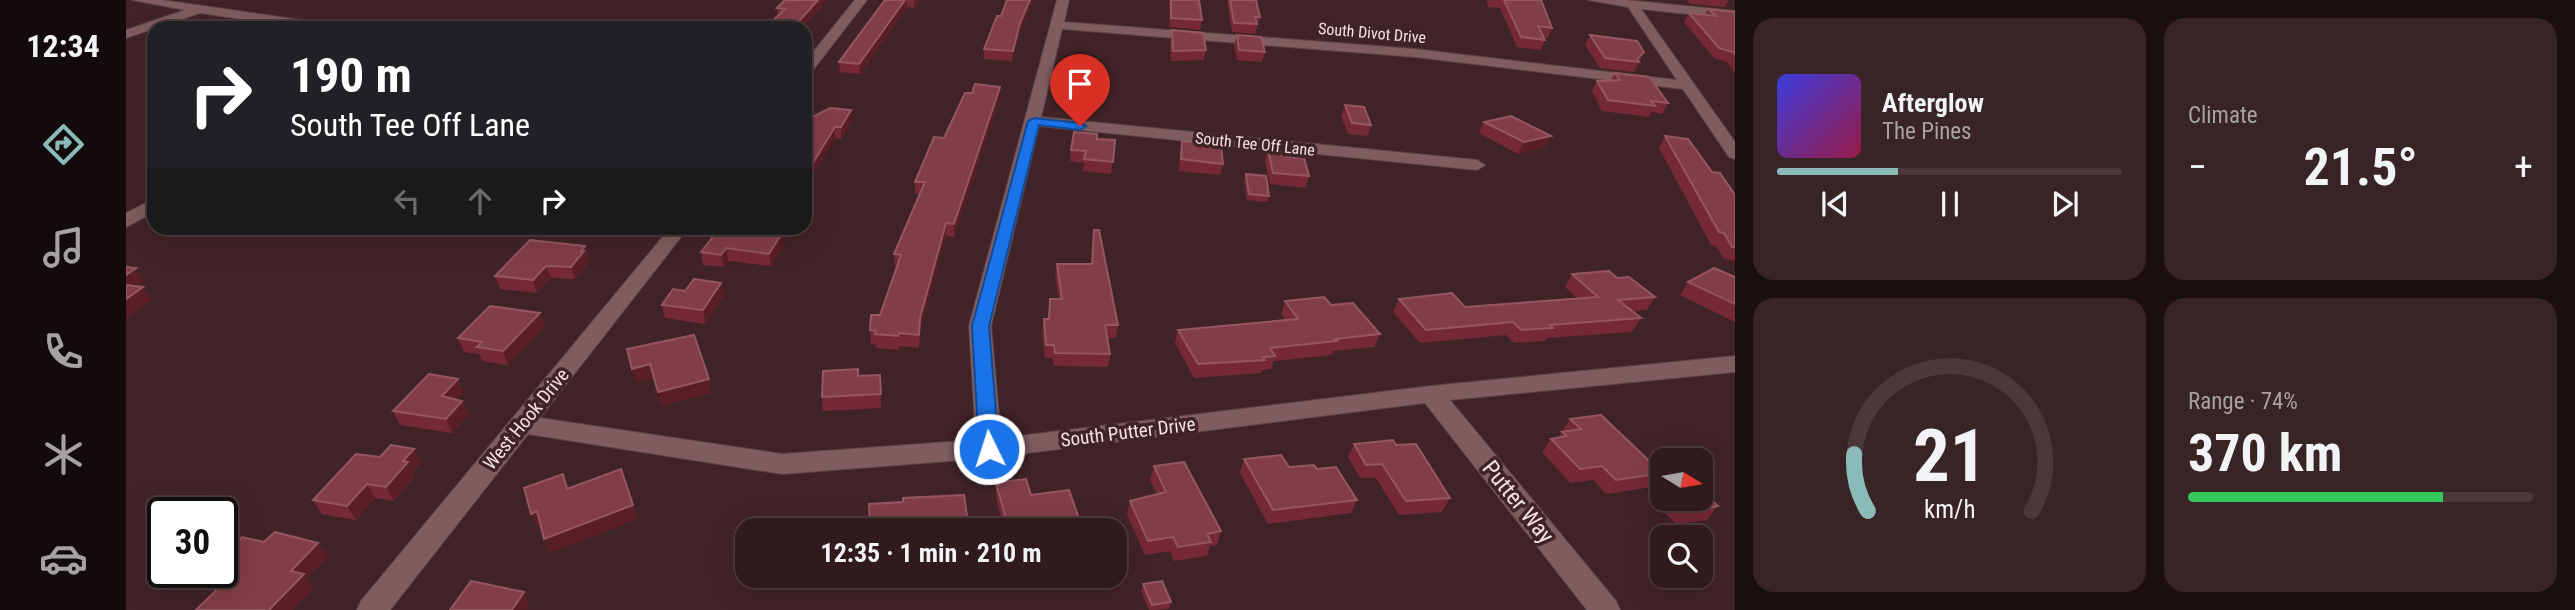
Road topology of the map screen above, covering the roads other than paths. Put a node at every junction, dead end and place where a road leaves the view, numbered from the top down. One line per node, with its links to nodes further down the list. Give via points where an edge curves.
1 (138, 0): 6 (street)
2 (861, 0): 13 (street)
3 (1062, 0): 10 (street)
4 (1594, 0): 5 (street)
5 (1632, 4): 7 (street); 14 (street)
6 (197, 10): 8 (street); 9 (street)
7 (1735, 15)
8 (164, 21)
9 (278, 21)
10 (1055, 25): 14 (street, South Divot Drive, via 1415,53); 15 (street)
11 (147, 27): 12 (street)
12 (126, 34)
13 (812, 62)
14 (1686, 85): 16 (street)
15 (1034, 121): 17 (street, South Tee Off Lane); 24 (street, via 981,326)
16 (1735, 154)
17 (1477, 165)
18 (147, 208): 19 (street)
19 (126, 221)
20 (673, 235): 23 (street, West Hook Drive)
21 (1735, 364): 22 (street, South Putter Drive)
22 (1432, 394): 24 (street, South Putter Drive); 26 (street, Putter Way)
23 (522, 424): 24 (street, South Putter Drive, via 782,464); 25 (street, West Hook Drive)
24 (989, 449)
25 (372, 610)
26 (1605, 610)

